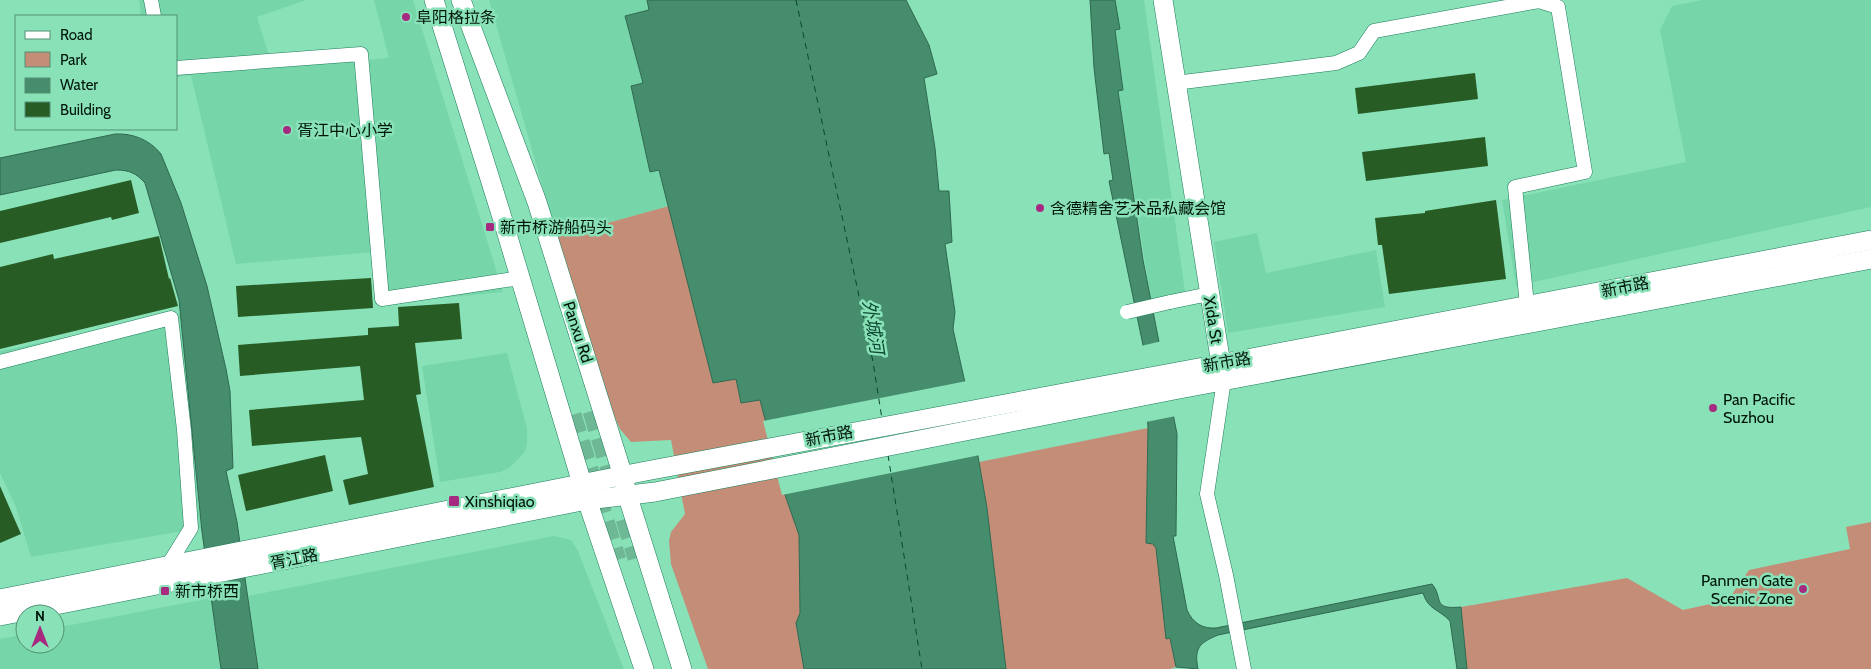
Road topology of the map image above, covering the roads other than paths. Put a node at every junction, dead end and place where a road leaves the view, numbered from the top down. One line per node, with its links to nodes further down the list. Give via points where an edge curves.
1 (150, 0): 5 (street)
2 (434, 0): 9 (main road)
3 (461, 0): 8 (main road, Panxu Rd)
4 (1163, 0): 7 (main road, Xida St)
5 (154, 15)
6 (178, 68): 12 (street, via 361,54 382,298)
7 (1175, 82): 13 (main road, Xida St); 14 (street, via 1336,63 1359,53 1374,30 1539,1 1558,7 1585,172 1515,187)
8 (504, 115): 19 (main road); 21 (main road, Panxu Rd, via 537,202)
9 (473, 125): 12 (main road); 20 (main road, via 513,223)
10 (1871, 240): 14 (main road, 新市路)
11 (1871, 259): 17 (main road, 新市路)
12 (520, 278): 22 (main road)
13 (1209, 294): 15 (street, bridge); 17 (main road, Xida St)
14 (1527, 306): 17 (main road, 新市路)
15 (1127, 312)
16 (0, 362): 25 (street, via 171,318 191,528)
17 (1222, 372): 18 (main road, 新市路); 32 (street, Xida St, via 1207,494)
18 (1174, 381): 21 (main road, 新市路, via 646,471); 21 (main road, 新市路, via 654,492)
19 (592, 411)
20 (572, 415)
21 (625, 485): 22 (main road, 新市路); 31 (main road, Panxu Rd)
22 (585, 492): 25 (main road, 胥江路); 28 (main road)
23 (637, 558): 30 (main road)
24 (617, 560): 29 (main road)
25 (168, 575): 26 (main road, 胥江路); 27 (main road, 胥江路)
26 (0, 599)
27 (0, 616)
28 (644, 669)
29 (651, 669)
30 (671, 669)
31 (682, 669)
32 (1244, 669)

